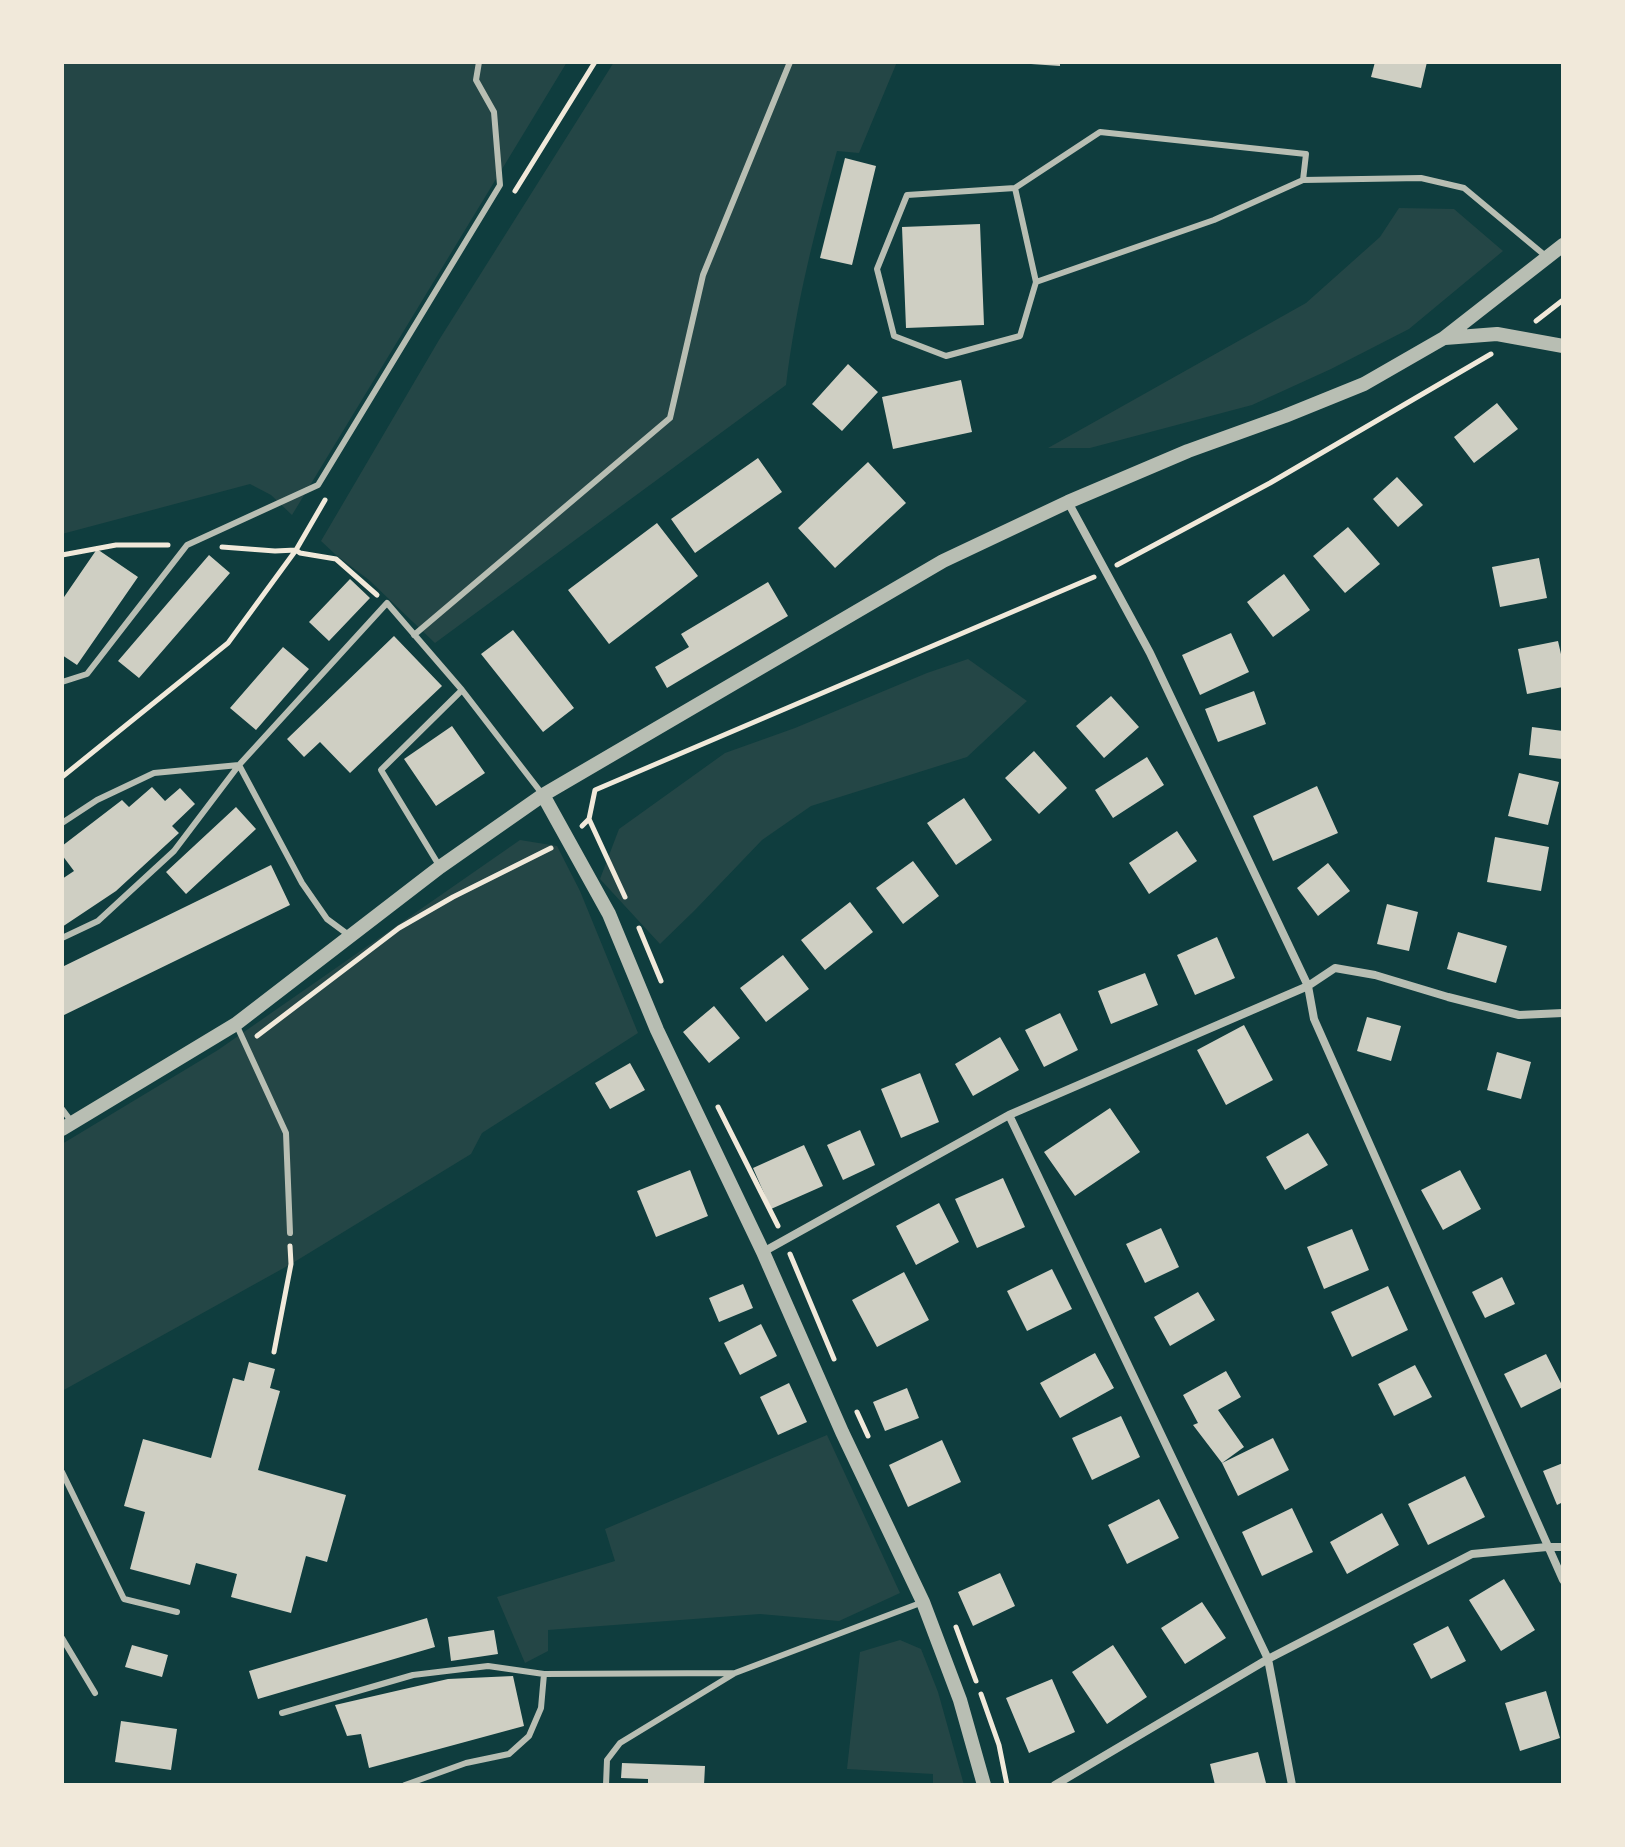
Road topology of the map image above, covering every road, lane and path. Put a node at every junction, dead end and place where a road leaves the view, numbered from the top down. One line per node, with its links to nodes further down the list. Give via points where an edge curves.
1 (479, 62): 12 (lane, via 476,80 494,112 500,185 318,485)
2 (790, 62): 16 (lane, via 703,275 670,418)
3 (1303, 180): 4 (lane, via 1306,154 1100,132); 6 (lane, via 1421,178 1464,188); 7 (lane, via 1214,220)
4 (1015, 188): 7 (lane); 7 (lane, via 907,195 877,269 894,336 946,356 1020,336)
5 (1563, 245): 6 (street)
6 (1548, 258): 8 (street)
7 (1036, 282)
8 (1444, 338): 9 (street, via 1497,334); 11 (street, via 1364,384)
9 (1563, 346)
10 (1493, 353): 14 (path)
11 (1068, 502): 14 (street); 20 (street, via 943,561)
12 (187, 545): 13 (path, via 116,545); 15 (path, via 296,550 336,559); 17 (lane, via 87,674)
13 (62, 555)
14 (1106, 571): 22 (path, via 595,790 589,819); 26 (street)
15 (387, 603): 16 (lane); 19 (lane)
16 (414, 635): 18 (lane)
17 (62, 682)
18 (462, 690): 20 (lane); 23 (lane, via 381,770)
19 (239, 765): 21 (lane, via 154,773); 24 (lane, via 302,883 327,919); 25 (lane, via 174,851 98,921)
20 (543, 795): 22 (street); 23 (street)
21 (62, 823)
22 (568, 839): 29 (path, via 399,928); 34 (street, via 609,914 657,1030)
23 (440, 867): 24 (street)
24 (350, 936): 28 (street)
25 (62, 938)
26 (1308, 986): 27 (street, via 1335,968 1519,1015); 31 (street); 37 (street, via 1314,1019)
27 (1563, 1013)
28 (236, 1024): 29 (lane); 32 (street)
29 (246, 1044): 33 (lane, via 286,1133)
30 (62, 1109): 32 (lane)
31 (1009, 1115): 34 (street); 43 (street)
32 (68, 1126)
33 (290, 1233): 35 (path, via 291,1264)
34 (763, 1252): 40 (street)
35 (274, 1352)
36 (62, 1472): 41 (lane, via 124,1599)
37 (1547, 1547): 38 (street); 39 (street); 43 (street, via 1472,1554)
38 (1563, 1547)
39 (1563, 1580)
40 (923, 1602): 44 (lane); 50 (street, via 960,1700)
41 (177, 1612)
42 (62, 1638): 46 (lane)
43 (1268, 1659): 51 (street); 52 (street)
44 (735, 1673): 45 (lane); 49 (lane, via 620,1743 607,1760)
45 (544, 1674): 47 (lane, via 488,1666 413,1675); 48 (lane, via 541,1708 529,1736 509,1754)
46 (95, 1693)
47 (282, 1713)
48 (405, 1785)
49 (606, 1785)
50 (984, 1785)
51 (1055, 1785)
52 (1292, 1785)

